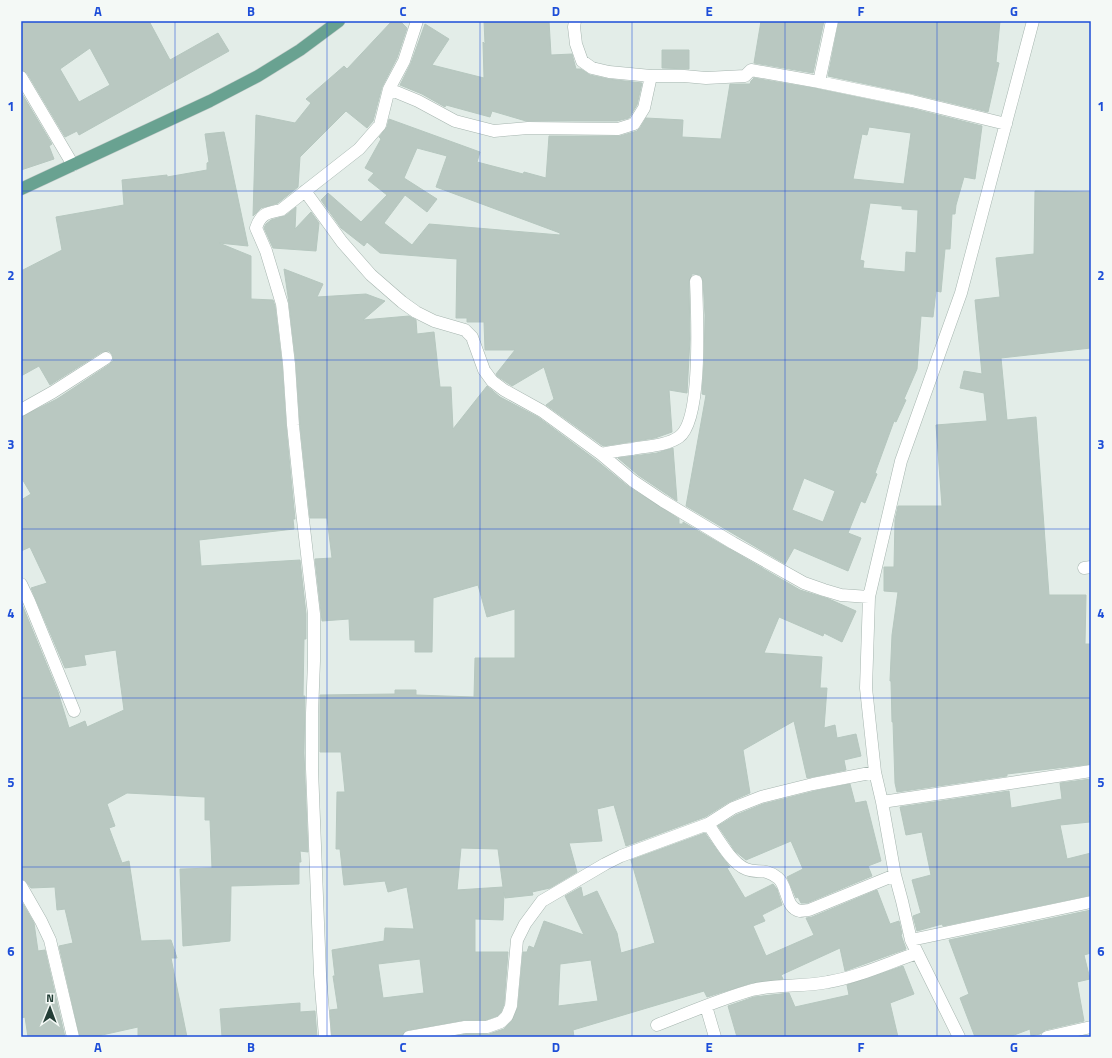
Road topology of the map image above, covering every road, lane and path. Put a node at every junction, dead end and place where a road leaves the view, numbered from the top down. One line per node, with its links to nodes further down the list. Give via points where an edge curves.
1 (339, 21): 11 (main road, via 300,50 258,76)
2 (417, 21): 9 (street, via 404,61)
3 (575, 21): 6 (street, via 576,44 582,61 592,68 609,72)
4 (832, 21): 8 (street)
5 (1033, 21): 10 (street)
6 (651, 76): 8 (street, via 745,76 751,70); 9 (street, via 644,108 634,124 618,129 528,128 494,131 455,121)
7 (21, 77): 11 (street)
8 (819, 82): 10 (street)
9 (389, 89): 13 (street, via 380,125 359,148)
10 (1006, 124): 19 (street, via 961,294 901,461)
11 (73, 165): 12 (main road)
12 (21, 189)
13 (305, 190): 17 (street, via 342,242 371,275 416,312 434,321 465,330 472,337 484,370 492,381 542,411); 35 (street, via 282,210 261,217 256,228 266,251 282,304 314,614 312,769)
14 (696, 281): 17 (street, via 696,376 690,421 680,437 665,444)
15 (106, 358): 16 (street, via 48,396)
16 (21, 410)
17 (601, 454): 19 (street, via 633,481 663,501 804,583 841,595)
18 (21, 584): 20 (street)
19 (869, 597): 22 (street, via 866,688)
20 (74, 711)
21 (1091, 771): 23 (street)
22 (875, 772): 23 (street); 24 (street, via 761,797 733,808)
23 (882, 802): 25 (street)
24 (708, 824): 25 (street, via 736,862 746,870 767,871 780,879 791,905 799,911 809,910); 33 (street, via 621,856 542,901 517,940 511,1006 507,1016 501,1022)
25 (895, 875): 28 (street)
26 (21, 886): 34 (street, via 50,940)
27 (1091, 902): 28 (street)
28 (911, 940): 29 (street)
29 (917, 953): 30 (street, via 847,979 751,990); 38 (street)
30 (706, 1006): 31 (street); 37 (street)
31 (657, 1024)
32 (1091, 1027): 39 (street)
33 (467, 1032): 36 (street)
34 (73, 1037)
35 (325, 1037)
36 (409, 1037)
37 (715, 1037)
38 (959, 1037)
39 (1047, 1037)

